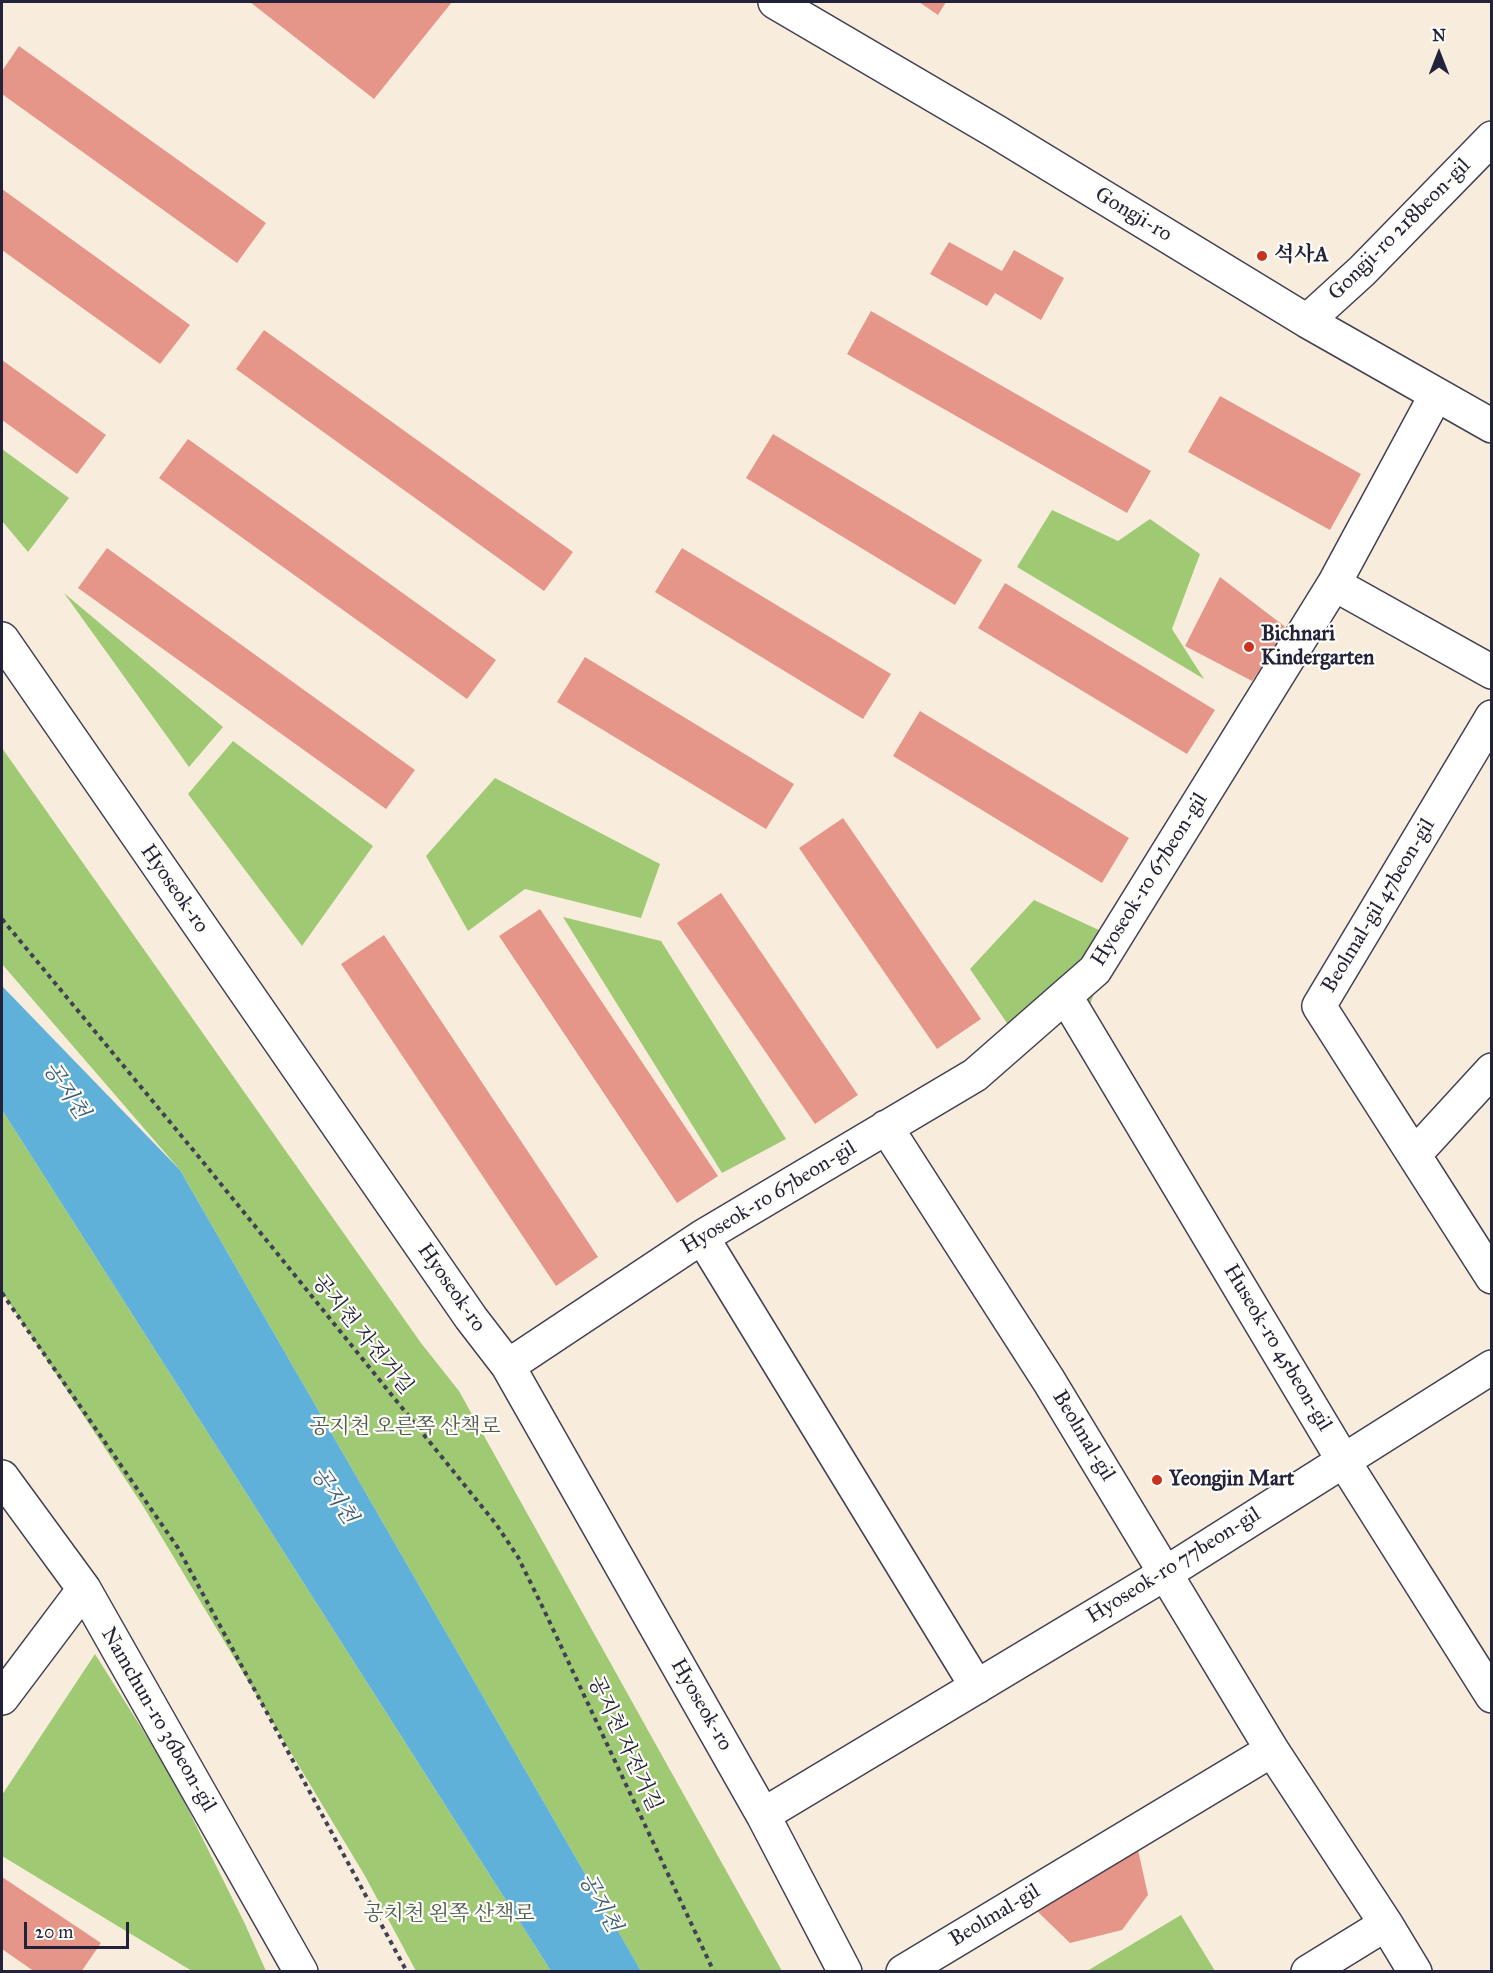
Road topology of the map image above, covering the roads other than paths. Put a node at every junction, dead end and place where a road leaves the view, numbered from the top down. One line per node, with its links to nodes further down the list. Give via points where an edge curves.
1 (775, 2): 3 (street, Gongji-ro)
2 (1491, 138): 3 (street, Gongji-ro 218beon-gil, via 1362,271)
3 (1307, 321): 4 (street, Gongji-ro)
4 (1436, 395): 5 (street, Gongji-ro); 6 (street, Hyoseok-ro 67beon-gil)
5 (1491, 426)
6 (1334, 584): 8 (street); 10 (street, Hyoseok-ro 67beon-gil, via 1095,970)
7 (2, 639): 16 (street, Hyoseok-ro)
8 (1491, 672)
9 (1491, 717): 13 (street, Beolmal-gil 47beon-gil, via 1319,1006)
10 (1066, 997): 12 (street, Hyoseok-ro 67beon-gil, via 975,1075); 18 (street, Huseok-ro 45beon-gil)
11 (1491, 1070): 13 (street)
12 (886, 1127): 14 (street, Hyoseok-ro 67beon-gil); 20 (street, Beolmal-gil)
13 (1414, 1155): 15 (street, Beolmal-gil 47beon-gil)
14 (702, 1237): 16 (street, Hyoseok-ro 67beon-gil); 22 (street)
15 (1491, 1277)
16 (508, 1366): 26 (street, Hyoseok-ro)
17 (1491, 1367): 18 (street, Hyoseok-ro 77beon-gil)
18 (1343, 1460): 20 (street, Hyoseok-ro 77beon-gil); 24 (street, Huseok-ro 45beon-gil)
19 (2, 1477): 21 (street, Namchun-ro 36beon-gil)
20 (1166, 1573): 22 (street, Hyoseok-ro 77beon-gil); 25 (street, Beolmal-gil)
21 (84, 1589): 23 (street); 28 (street, Namchun-ro 36beon-gil)
22 (977, 1687): 26 (street, Hyoseok-ro 77beon-gil)
23 (2, 1695)
24 (1491, 1696)
25 (1272, 1750): 27 (street, Beolmal-gil); 30 (street, Beolmal-gil)
26 (764, 1815): 29 (street, Hyoseok-ro)
27 (1386, 1924): 31 (street); 32 (street, Beolmal-gil)
28 (301, 1971)
29 (845, 1971)
30 (903, 1971)
31 (1308, 1971)
32 (1415, 1971)

